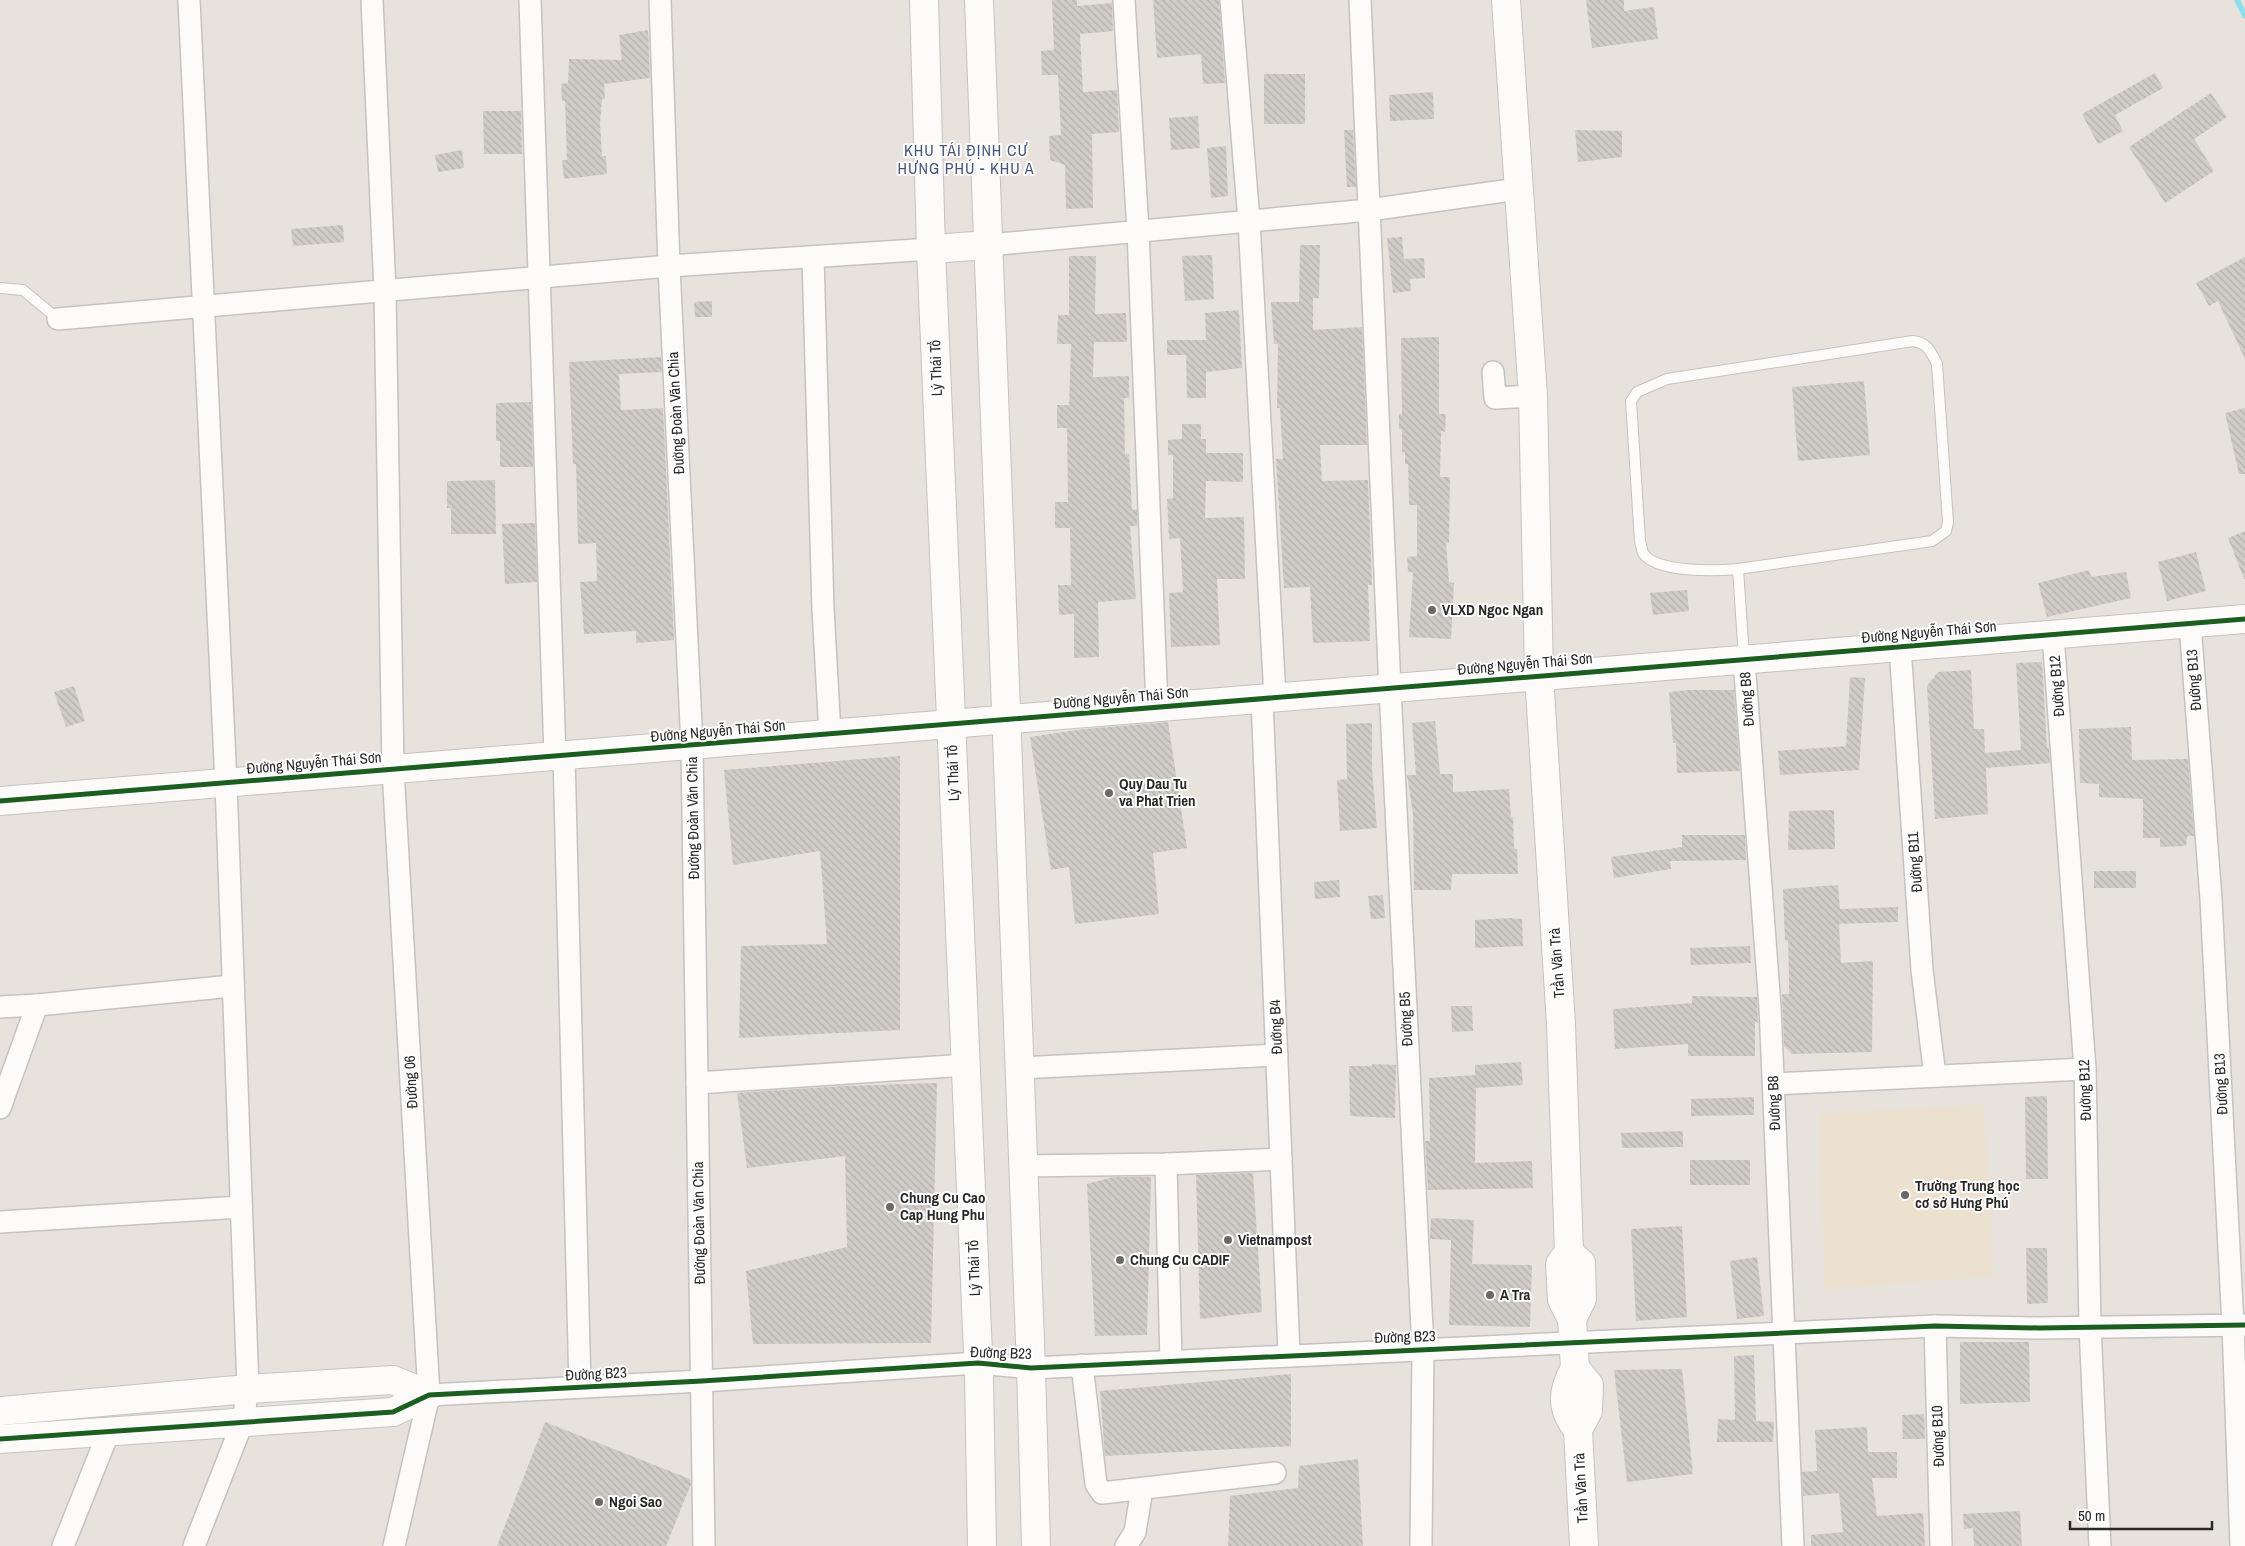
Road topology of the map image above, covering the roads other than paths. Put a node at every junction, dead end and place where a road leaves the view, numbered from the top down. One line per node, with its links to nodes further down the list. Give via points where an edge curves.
1 (189, 0): 22 (street)
2 (372, 0): 21 (street, Đường 06)
3 (530, 0): 19 (street)
4 (660, 0): 18 (street, Đường Đoàn Văn Chia)
5 (924, 0): 16 (street, Lý Thái Tổ)
6 (979, 0): 15 (street)
7 (1124, 0): 14 (street)
8 (1231, 0): 13 (street, Đường B4)
9 (1360, 0): 12 (street, Đường B5)
10 (1506, 0): 11 (street, Trần Văn Trà)
11 (1518, 188): 12 (street); 25 (street, Trần Văn Trà)
12 (1370, 210): 13 (street); 33 (street, Đường B5)
13 (1249, 221): 14 (street); 34 (street, Đường B4)
14 (1138, 231): 15 (street); 35 (street)
15 (989, 245): 16 (street); 36 (street)
16 (931, 249): 17 (street); 37 (street, Lý Thái Tổ)
17 (813, 257): 18 (street); 38 (street, via 823,608)
18 (669, 266): 19 (street); 39 (street, Đường Đoàn Văn Chia)
19 (539, 278): 21 (street); 40 (street)
20 (0, 288): 23 (lane, via 23,290)
21 (385, 291): 22 (street); 41 (street, Đường 06)
22 (203, 306): 23 (street); 42 (street)
23 (58, 319)
24 (1494, 372): 25 (street, via 1495,398)
25 (1533, 396): 32 (street, Trần Văn Trà)
26 (1738, 569): 26 (lane, via 1932,541 1946,531 1937,364 1923,342 1666,379 1637,392 1631,401 1630,412 1640,542 1644,553 1656,562 1674,568); 31 (lane)
27 (2245, 619): 28 (street, Đường Nguyễn Thái Sơn)
28 (2190, 624): 29 (street, Đường Nguyễn Thái Sơn); 60 (street, Đường B13)
29 (2053, 635): 30 (street, Đường Nguyễn Thái Sơn); 50 (street, Đường B12)
30 (1900, 647): 31 (street, Đường Nguyễn Thái Sơn); 51 (street, Đường B11, via 1922,970)
31 (1744, 660): 32 (street, Đường Nguyễn Thái Sơn); 53 (street, Đường B8)
32 (1539, 675): 33 (street, Đường Nguyễn Thái Sơn); 64 (street, Trần Văn Trà, via 1561,1025 1569,1252 1560,1264 1562,1300)
33 (1390, 689): 34 (street, Đường Nguyễn Thái Sơn); 65 (street, Đường B5)
34 (1269, 698): 35 (street, Đường Nguyễn Thái Sơn); 47 (street, Đường B4)
35 (1158, 707): 36 (street, Đường Nguyễn Thái Sơn)
36 (1008, 720): 37 (street, Đường Nguyễn Thái Sơn); 49 (street)
37 (951, 724): 38 (street, Đường Nguyễn Thái Sơn); 48 (street, Lý Thái Tổ)
38 (830, 734): 39 (street, Đường Nguyễn Thái Sơn)
39 (692, 746): 40 (street, Đường Nguyễn Thái Sơn); 52 (street, Đường Đoàn Văn Chia)
40 (560, 756): 41 (street, Đường Nguyễn Thái Sơn); 72 (street)
41 (393, 770): 42 (street, Đường Nguyễn Thái Sơn); 74 (street, Đường 06)
42 (226, 783): 43 (street, Đường Nguyễn Thái Sơn); 44 (street)
43 (0, 802)
44 (232, 986): 45 (street); 58 (street)
45 (37, 1005): 46 (street); 54 (street)
46 (0, 1007)
47 (1277, 1055): 49 (street); 55 (street, Đường B4)
48 (966, 1065): 52 (street); 68 (street, Lý Thái Tổ)
49 (1020, 1068): 57 (street)
50 (2085, 1069): 51 (street); 62 (street, Đường B12)
51 (1935, 1076): 53 (street)
52 (697, 1083): 71 (street, Đường Đoàn Văn Chia)
53 (1774, 1084): 63 (street, Đường B8)
54 (0, 1108)
55 (1281, 1158): 56 (street); 66 (street, Đường B4)
56 (1166, 1164): 57 (street); 67 (street)
57 (1022, 1166): 70 (street)
58 (241, 1207): 59 (street); 73 (street)
59 (0, 1222)
60 (2239, 1325): 62 (street, Đường B23); 93 (street, Đường B13)
61 (1935, 1326): 62 (street, Đường B23); 63 (street, Đường B23); 91 (street, Đường B10)
62 (2090, 1326): 92 (street, Đường B12)
63 (1784, 1334): 64 (street, Đường B23); 90 (street, Đường B8)
64 (1573, 1343): 65 (street, Đường B23); 89 (street, Trần Văn Trà, via 1566,1385 1566,1416 1578,1430)
65 (1423, 1349): 66 (street, Đường B23); 88 (street, Đường B5)
66 (1289, 1354): 67 (street, Đường B23)
67 (1170, 1360): 69 (street, Đường B23)
68 (978, 1363): 70 (street, Đường B23); 71 (street, Đường B23); 85 (street, Lý Thái Tổ)
69 (1082, 1365): 70 (street, Đường B23); 80 (street, via 1098,1490 1106,1494)
70 (1031, 1368): 86 (street)
71 (702, 1382): 72 (street, Đường B23); 84 (street, Đường Đoàn Văn Chia)
72 (580, 1387): 74 (street, Đường B23)
73 (248, 1389): 74 (street, via 393,1380); 75 (street); 76 (street)
74 (429, 1395): 76 (street, via 393,1412); 83 (street, Đường 06)
75 (0, 1411)
76 (243, 1421): 77 (street); 82 (street)
77 (109, 1431): 78 (street); 81 (street)
78 (0, 1439)
79 (1275, 1473): 80 (street)
80 (1142, 1489): 87 (street, via 1135,1532)
81 (63, 1546)
82 (194, 1546)
83 (394, 1546)
84 (704, 1546)
85 (982, 1546)
86 (1036, 1546)
87 (1126, 1546)
88 (1421, 1546)
89 (1584, 1546)
90 (1793, 1546)
91 (1941, 1546)
92 (2100, 1546)
93 (2241, 1546)

